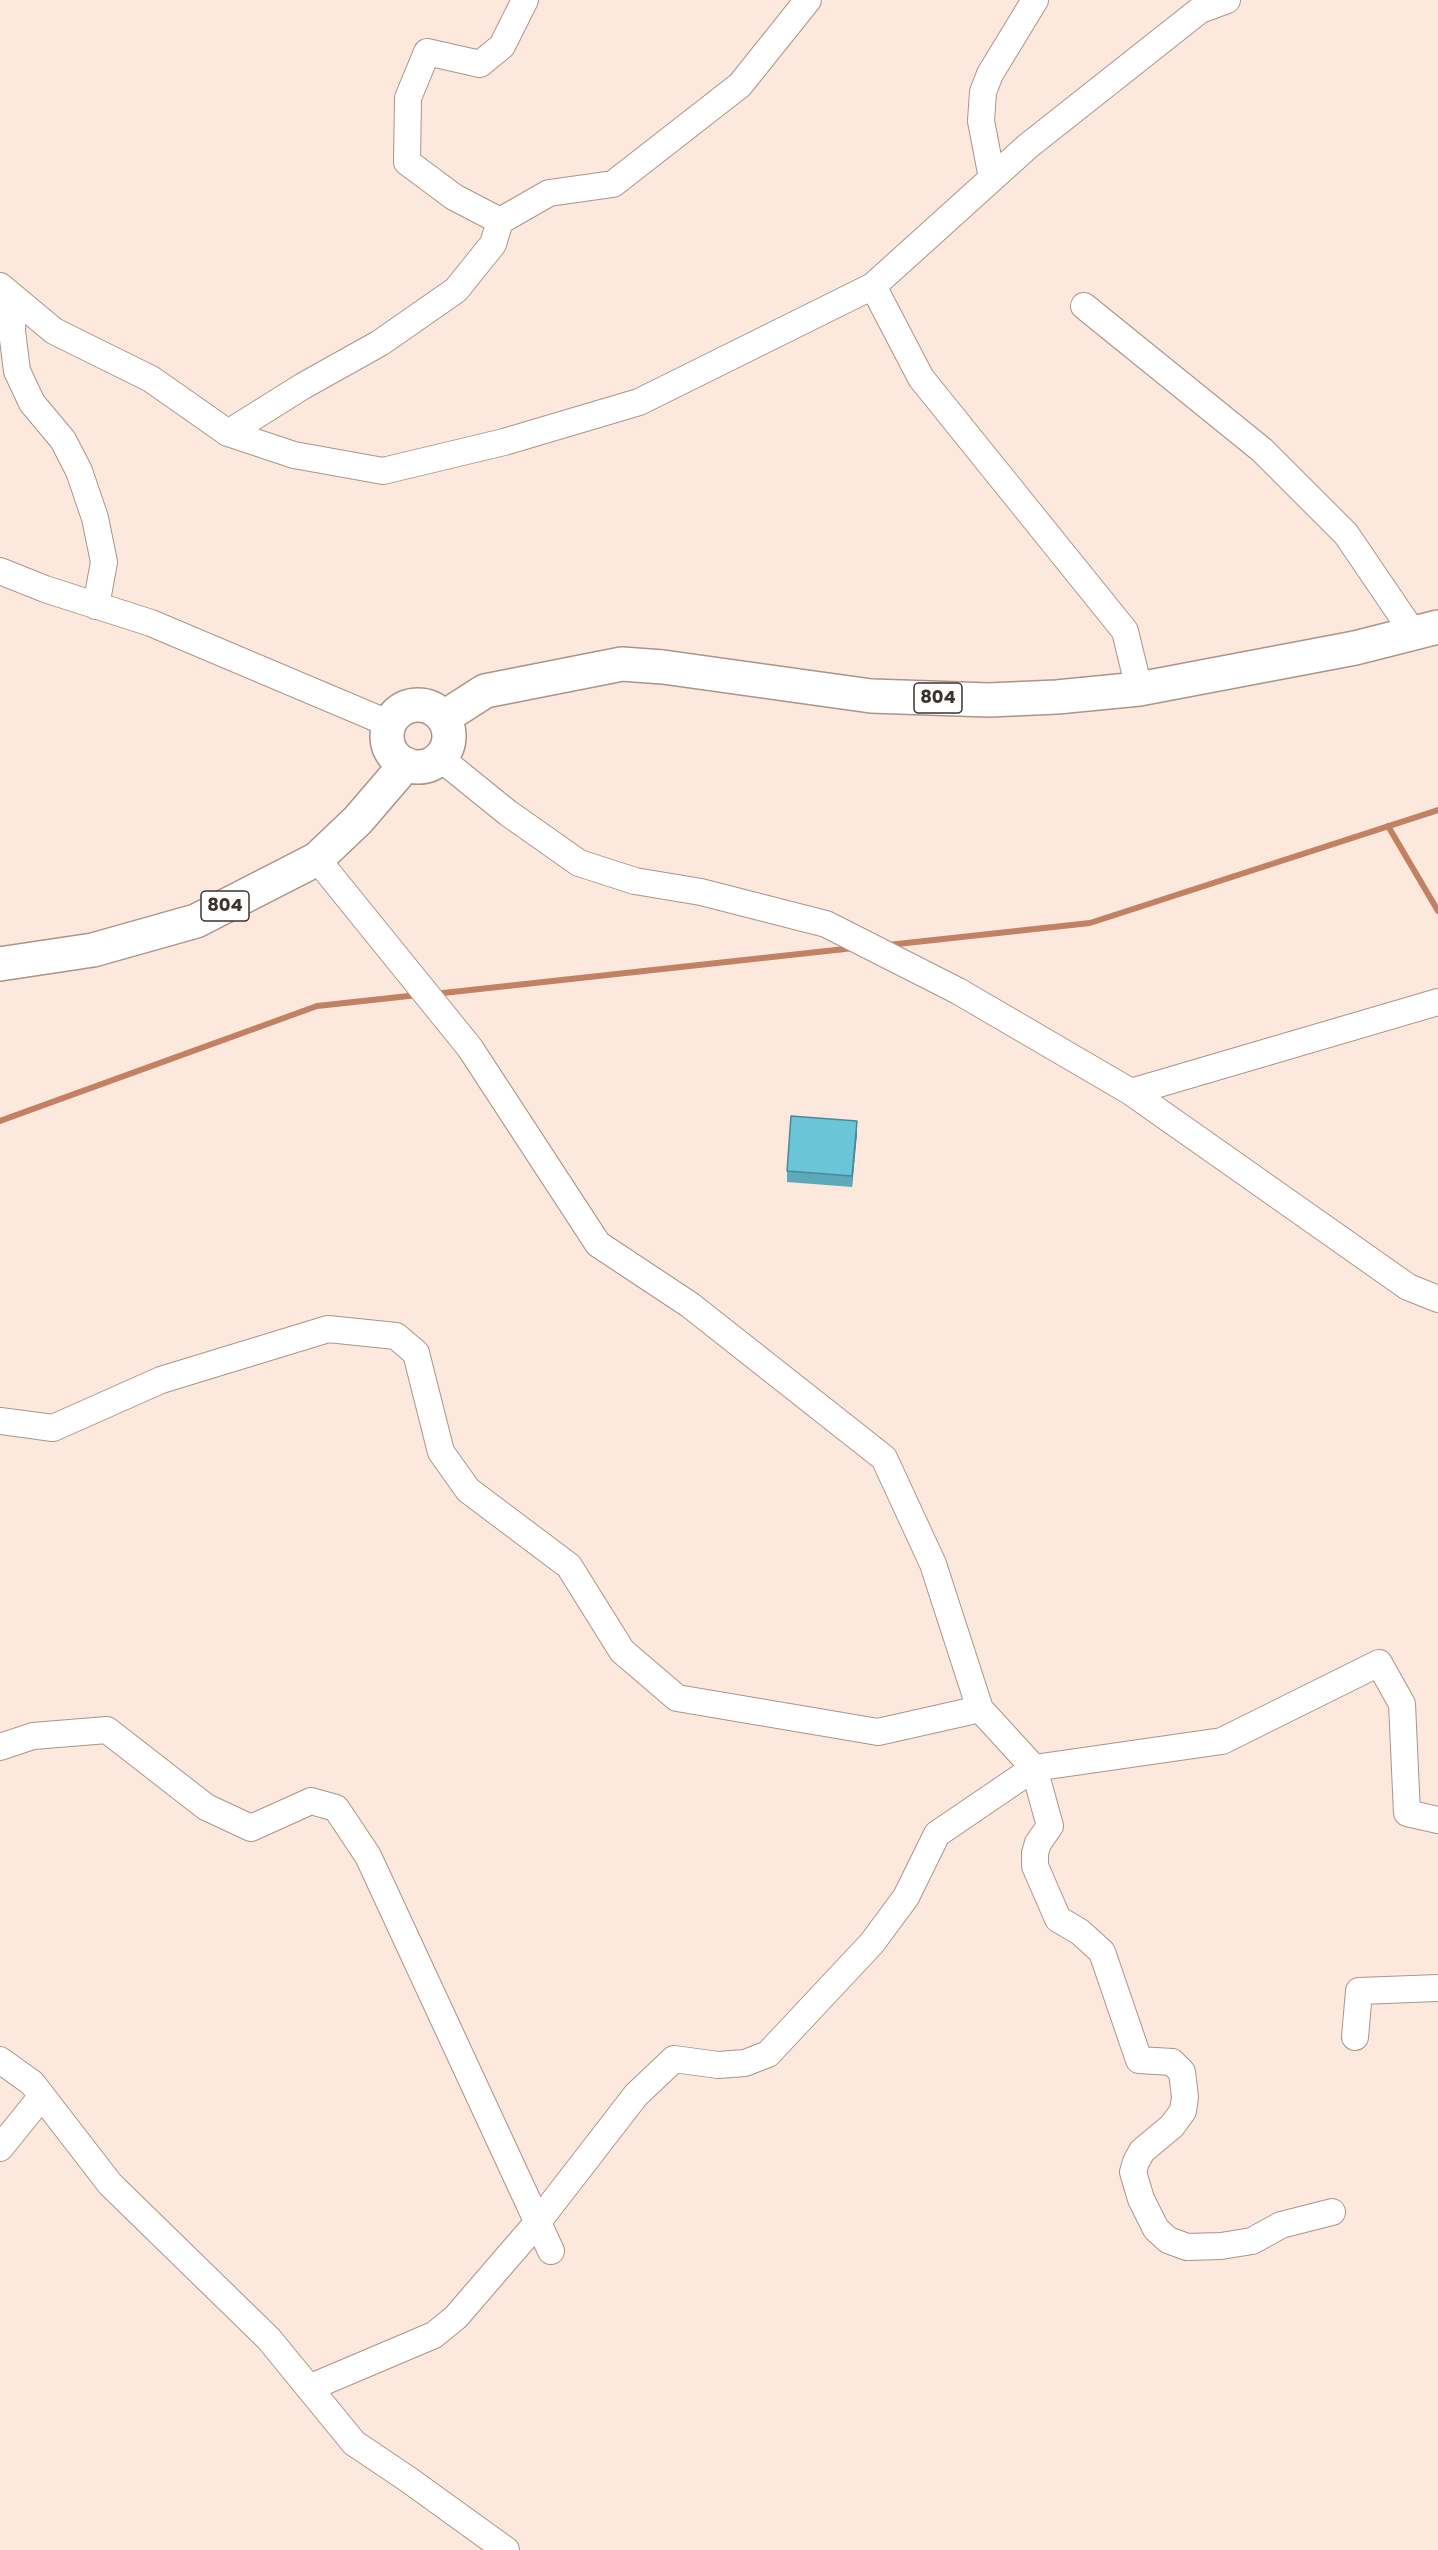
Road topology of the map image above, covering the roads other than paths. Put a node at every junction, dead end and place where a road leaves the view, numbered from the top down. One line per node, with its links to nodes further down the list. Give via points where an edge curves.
1 (525, 0): 7 (street, via 502,45 480,64 427,52 408,98 407,162 454,197)
2 (808, 0): 7 (street, via 740,85 614,184 549,193)
3 (1035, 0): 6 (street, via 983,92 981,121)
4 (1227, 0): 5 (street)
5 (1203, 5): 6 (street)
6 (992, 178): 8 (street)
7 (500, 221): 11 (street, via 493,244 456,290 380,343)
8 (873, 286): 11 (street, via 639,402 504,442 383,471 294,455); 15 (street, via 921,378 1125,631)
9 (7, 292): 11 (street, via 54,331 151,380); 13 (street, via 17,371 32,403 63,440 79,471 95,518 104,562)
10 (1084, 306): 14 (street, via 1262,450 1346,534)
11 (228, 433)
12 (0, 571): 13 (street)
13 (96, 606): 17 (street, via 151,623)
14 (1426, 630): 15 (main road, 804, via 1355,648)
15 (1139, 689): 16 (main road, 804, via 1058,698 871,696 622,664 485,691)
16 (443, 718): 17 (main road, via 428,706 410,706 401,710); 18 (main road, via 449,734)
17 (390, 724): 19 (main road, via 388,743)
18 (440, 758): 19 (main road, via 424,766); 23 (street, via 579,863 636,881 702,892 826,924 958,992)
19 (406, 764): 20 (main road, 804, via 358,820)
20 (317, 859): 21 (main road, 804, via 196,921 93,950); 26 (street, via 470,1048 598,1244 690,1305 884,1458 933,1564)
21 (0, 964)
22 (1438, 1002): 23 (street)
23 (1131, 1092): 24 (street, via 1408,1287)
24 (1438, 1299)
25 (0, 1420): 26 (street, via 53,1428 161,1380 328,1329 396,1336 416,1353 441,1452 468,1490 568,1566 622,1651 677,1698 878,1732)
26 (980, 1709): 28 (street)
27 (0, 1747): 36 (street, via 33,1736 107,1730 206,1807 251,1828 311,1801 336,1808 368,1856)
28 (1034, 1768): 29 (street, via 1222,1741 1379,1663 1402,1704 1407,1813); 35 (street, via 1050,1826 1038,1843 1035,1866 1058,1919 1102,1952 1138,2060 1172,2062 1182,2072 1183,2111 1172,2126 1142,2151 1134,2172 1141,2199 1156,2229 1168,2240 1187,2247 1221,2246 1252,2241 1281,2225); 36 (street, via 937,1834 906,1896 872,1943 768,2054 745,2063 718,2066 674,2059 636,2095)
29 (1438, 1820)
30 (1438, 1988): 31 (street, via 1359,1991)
31 (1355, 2037)
32 (0, 2060): 33 (street, via 32,2083)
33 (42, 2096): 34 (street); 38 (street, via 110,2184 269,2338)
34 (0, 2148)
35 (1332, 2212)
36 (537, 2223): 37 (street); 38 (street, via 456,2317 434,2335)
37 (551, 2251)
38 (309, 2388): 39 (street, via 354,2443)
39 (506, 2550)

